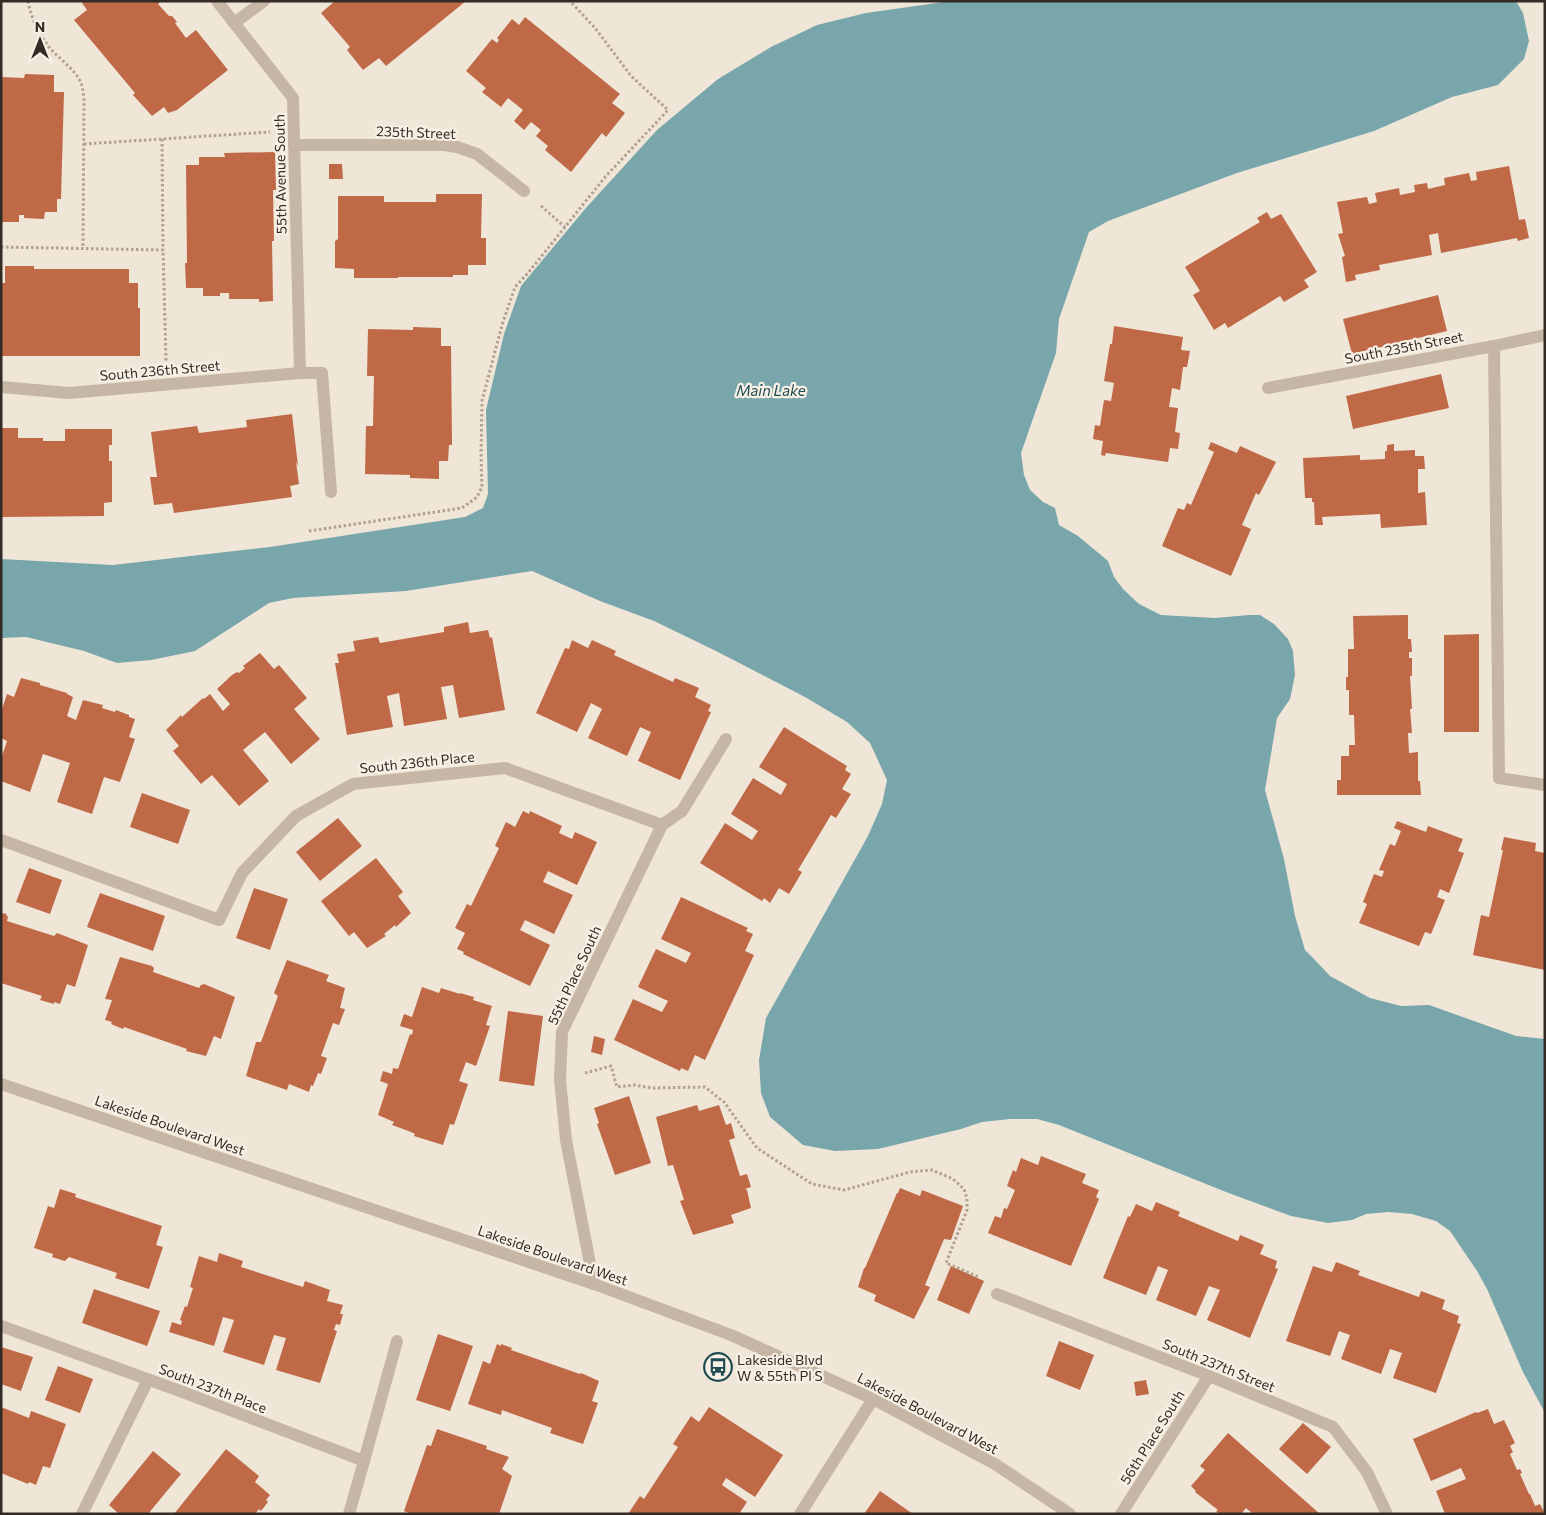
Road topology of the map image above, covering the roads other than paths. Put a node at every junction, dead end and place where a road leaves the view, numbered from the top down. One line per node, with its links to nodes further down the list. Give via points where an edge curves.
1 (217, 1): 3 (street, 55th Avenue South)
2 (264, 1): 3 (street)
3 (234, 23): 4 (street, 55th Avenue South, via 293,98)
4 (294, 145): 5 (street, 235th Street, via 457,147 477,154); 8 (street, 55th Avenue South)
5 (524, 192)
6 (1545, 335): 7 (street, South 235th Street)
7 (1494, 346): 10 (street, South 235th Street); 13 (street, via 1499,778)
8 (300, 373): 9 (street, South 236th Street, via 69,393); 11 (street, South 236th Street, via 322,373)
9 (1, 387)
10 (1268, 388)
11 (331, 492)
12 (726, 739): 14 (street, 55th Place South, via 682,811)
13 (1545, 785)
14 (662, 825): 15 (street, South 236th Place, via 505,768 353,784 296,816 242,873 219,920); 17 (street, 55th Place South, via 562,1032 560,1080 566,1140)
15 (1, 840)
16 (1, 1084): 17 (street, Lakeside Boulevard West)
17 (594, 1284): 23 (street, Lakeside Boulevard West, via 731,1335)
18 (997, 1294): 21 (street, South 237th Street)
19 (1, 1326): 22 (street, South 237th Place)
20 (397, 1341): 24 (street)
21 (1209, 1376): 29 (street, 56th Place South); 30 (street, South 237th Street, via 1333,1427 1367,1472)
22 (148, 1380): 24 (street, South 237th Place); 25 (street)
23 (873, 1399): 27 (street); 28 (street, Lakeside Boulevard West, via 995,1464)
24 (364, 1461): 26 (street)
25 (82, 1514)
26 (349, 1514)
27 (800, 1514)
28 (1070, 1514)
29 (1121, 1514)
30 (1387, 1514)

